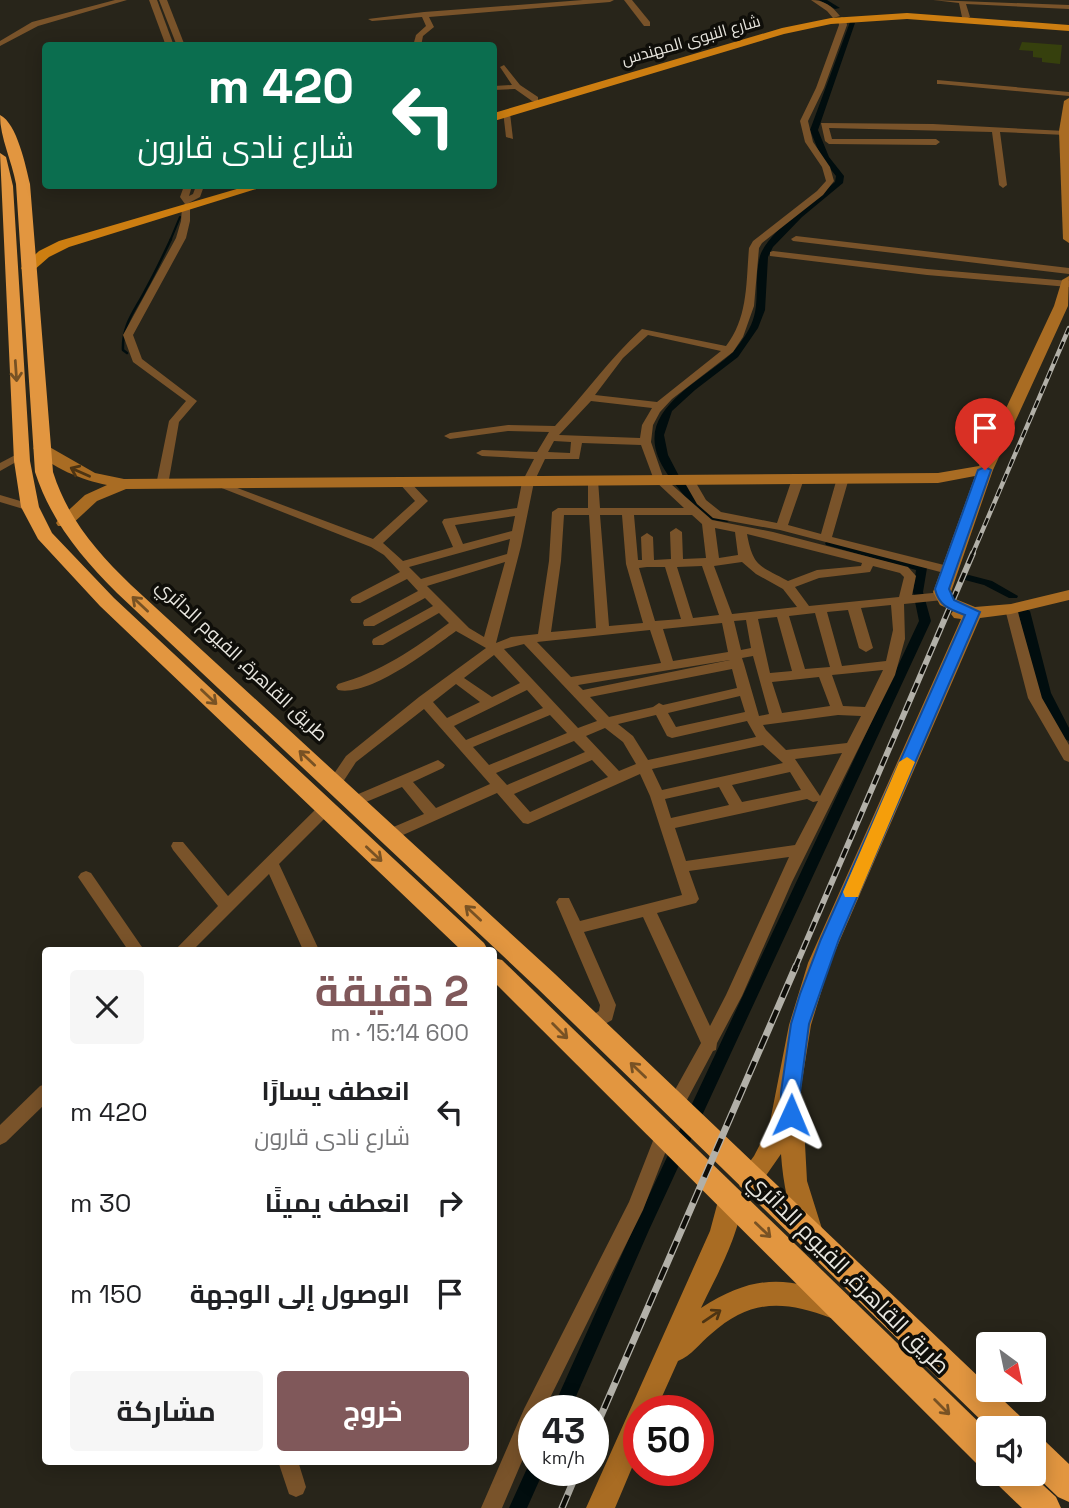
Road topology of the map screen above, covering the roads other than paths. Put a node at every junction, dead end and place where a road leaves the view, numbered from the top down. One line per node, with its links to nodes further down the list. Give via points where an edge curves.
1 (122, 0): 22 (street, via 35,24)
2 (153, 0): 19 (street)
3 (163, 0): 20 (street)
4 (610, 0): 10 (street)
5 (628, 0): 17 (street)
6 (815, 0): 14 (street)
7 (937, 0): 8 (street)
8 (962, 1): 9 (street); 13 (street)
9 (1022, 2): 11 (street); 16 (street)
10 (509, 4): 12 (street)
11 (1069, 7)
12 (424, 14): 15 (street); 21 (street, via 430,27)
13 (966, 17): 14 (main road, شارع النبوى المهندس, via 898,13); 16 (main road, شارع النبوى المهندس)
14 (839, 18): 18 (main road, شارع النبوى المهندس, via 919,17); 23 (main road, شارع النبوى المهندس); 53 (street, via 842,28 804,121 809,142 830,181 758,241 740,335)
15 (372, 19)
16 (1025, 22): 18 (main road, شارع النبوى المهندس)
17 (647, 24)
18 (1069, 27)
19 (169, 42)
20 (179, 42)
21 (418, 42)
22 (0, 44)
23 (729, 44): 29 (main road, شارع النبوى المهندس); 31 (main road, شارع النبوى المهندس, via 595,91)
24 (503, 67): 26 (street)
25 (940, 82): 28 (street)
26 (517, 87): 27 (street); 29 (street)
27 (497, 88)
28 (1069, 94)
29 (535, 99): 31 (main road, شارع النبوى المهندس)
30 (1069, 103): 34 (main road)
31 (498, 114): 35 (street)
32 (0, 119): 44 (highway, طريق القاهرة, الفيوم الدائري, via 19,163)
33 (996, 130): 34 (street); 36 (street, via 824,125 829,141); 39 (street)
34 (1066, 132): 38 (main road)
35 (510, 137)
36 (936, 142)
37 (0, 157): 44 (highway, طريق القاهرة, الفيوم الدائري)
38 (1067, 158): 47 (main road)
39 (1003, 185)
40 (187, 189): 45 (street)
41 (199, 189): 45 (street)
42 (234, 189): 45 (main road)
43 (247, 189): 45 (main road)
44 (15, 203): 48 (highway, طريق القاهرة, الفيوم الدائري)
45 (186, 205): 48 (main road, via 61,238); 50 (main road, via 64,244); 74 (street, via 183,228 163,275 128,335 137,360 192,401 174,421)
46 (796, 239): 51 (street)
47 (1069, 239)
48 (12, 243): 50 (highway, طريق القاهرة, الفيوم الدائري)
49 (773, 254): 51 (street)
50 (13, 271): 52 (highway, طريق القاهرة, الفيوم الدائري)
51 (1069, 282): 65 (main road)
52 (24, 339): 60 (highway, طريق القاهرة, الفيوم الدائري); 62 (highway, طريق القاهرة, الفيوم الدائري, one-way to 62)
53 (729, 351): 54 (street, via 646,331 619,356); 55 (street)
54 (588, 397): 55 (street); 56 (street)
55 (659, 406): 59 (street, via 647,423)
56 (554, 433): 57 (street, via 508,428); 58 (street); 63 (street)
57 (450, 436)
58 (577, 440): 59 (street); 63 (street, via 575,457)
59 (645, 442): 66 (street)
60 (41, 449): 73 (main road, one-way to 60, via 90,477); 83 (highway, طريق القاهرة, الفيوم الدائري, via 48,487)
61 (482, 453): 63 (street)
62 (21, 455): 64 (street); 78 (highway, طريق القاهرة, الفيوم الدائري)
63 (540, 455): 71 (street)
64 (0, 468)
65 (985, 470): 68 (main road); 77 (main road)
66 (673, 478): 69 (main road); 70 (main road); 80 (street); 85 (street, via 717,514)
67 (843, 478): 68 (main road); 69 (main road); 90 (street)
68 (938, 478): 77 (main road, via 956,485)
69 (798, 479): 85 (street)
70 (592, 480): 71 (main road); 81 (street)
71 (528, 482): 72 (main road); 79 (street)
72 (405, 483): 75 (main road); 91 (street, via 422,501)
73 (124, 484): 74 (main road); 83 (main road, via 91,498)
74 (163, 485): 75 (main road)
75 (220, 485): 91 (street)
76 (0, 498): 78 (street)
77 (974, 501): 103 (main road)
78 (30, 507): 131 (highway, طريق القاهرة, الفيوم الدائري, via 53,546)
79 (523, 511): 88 (street); 92 (street, via 448,522)
80 (692, 511): 82 (street); 84 (street)
81 (593, 512): 82 (street); 122 (street); 123 (street, via 558,512)
82 (628, 512): 98 (street)
83 (64, 523): 129 (highway, طريق القاهرة, الفيوم الدائري, one-way to 83, via 95,560)
84 (708, 523): 86 (street); 96 (street)
85 (781, 527): 90 (street)
86 (740, 529): 94 (street); 95 (street)
87 (676, 532): 97 (street)
88 (518, 533): 92 (street); 93 (street)
89 (647, 537): 99 (street)
90 (827, 538): 103 (street)
91 (375, 544): 100 (street)
92 (459, 548): 100 (street)
93 (512, 556): 102 (street); 126 (street)
94 (745, 558): 96 (street); 101 (street)
95 (869, 560): 101 (street, via 866,569 817,574); 106 (street, via 908,572)
96 (710, 562): 97 (street); 117 (street)
97 (674, 563): 99 (street); 118 (street)
98 (632, 564): 99 (street); 121 (street)
99 (648, 564)
100 (405, 569): 102 (street); 105 (street)
101 (787, 586): 112 (street)
102 (423, 588): 110 (street); 119 (street)
103 (938, 590): 106 (street); 115 (main road, via 933,604 941,610)
104 (1069, 595): 108 (street)
105 (356, 600)
106 (903, 600): 109 (street); 133 (street)
107 (1069, 602): 108 (main road)
108 (1034, 603): 113 (main road)
109 (853, 604): 111 (street); 127 (street)
110 (440, 607): 120 (street); 125 (street)
111 (820, 608): 112 (street); 134 (street)
112 (805, 609): 114 (street)
113 (1011, 609): 115 (main road); 158 (street, via 1035,698)
114 (782, 612): 116 (street); 135 (street)
115 (973, 612): 195 (main road, via 809,994)
116 (751, 615): 117 (street); 128 (street)
117 (727, 618): 118 (street); 130 (street)
118 (688, 622): 121 (street)
119 (369, 623)
120 (457, 624): 126 (street); 140 (street, via 395,667)
121 (652, 626): 122 (street); 132 (street)
122 (603, 631): 123 (street)
123 (544, 637): 124 (street)
124 (527, 639): 126 (street); 138 (street)
125 (378, 642)
126 (492, 646): 136 (street); 139 (street)
127 (866, 649)
128 (758, 651): 130 (street); 137 (street)
129 (193, 653): 131 (highway); 166 (highway, طريق القاهرة, الفيوم الدائري, one-way to 129)
130 (736, 659): 132 (street); 141 (street); 142 (street)
131 (172, 662): 173 (highway, طريق القاهرة, الفيوم الدائري, one-way to 173)
132 (668, 665): 138 (street)
133 (892, 665): 134 (street); 148 (street)
134 (831, 670): 135 (street); 147 (street)
135 (800, 674): 137 (street)
136 (454, 677): 143 (street); 144 (street)
137 (764, 678): 150 (street)
138 (568, 682): 142 (street)
139 (529, 684): 144 (street); 146 (street)
140 (343, 687)
141 (744, 691): 145 (street); 149 (street)
142 (580, 695): 151 (street)
143 (424, 700): 152 (street); 166 (street, via 351,759)
144 (490, 702): 152 (street)
145 (659, 708): 149 (street, via 673,733); 151 (street)
146 (552, 709): 153 (street); 155 (street)
147 (838, 710): 148 (street); 150 (street)
148 (869, 712): 156 (street)
149 (753, 718): 150 (street); 154 (street)
150 (777, 718)
151 (606, 722): 153 (street); 161 (street, via 628,739)
152 (446, 724): 155 (street)
153 (576, 733): 157 (street); 162 (street)
154 (767, 739): 159 (street); 161 (street)
155 (464, 746): 162 (street)
156 (851, 747): 159 (street); 171 (street)
157 (594, 754): 163 (street); 167 (street)
158 (1069, 757)
159 (790, 761): 165 (street); 168 (street)
160 (438, 765): 164 (street)
161 (644, 766): 163 (street); 169 (street)
162 (486, 772): 167 (street)
163 (617, 778): 167 (street, via 528,819)
164 (404, 780): 170 (street); 174 (street)
165 (723, 781): 169 (street); 172 (street)
166 (334, 784): 170 (highway, طريق القاهرة, الفيوم الدائري)
167 (502, 789): 174 (street)
168 (809, 793): 171 (street); 172 (street)
169 (657, 796): 175 (street)
170 (354, 802): 176 (highway, طريق القاهرة, الفيوم الدائري)
171 (822, 806): 178 (street)
172 (738, 808): 175 (street)
173 (326, 809): 179 (street); 189 (highway, طريق القاهرة, الفيوم الدائري, one-way to 189)
174 (433, 815): 176 (street)
175 (667, 824): 180 (street)
176 (389, 835): 191 (highway, طريق القاهرة, الفيوم الدائري, one-way to 176)
177 (178, 846): 183 (street)
178 (800, 850): 180 (street); 194 (street)
179 (271, 862): 183 (street); 188 (street)
180 (681, 867): 184 (street, via 691,899)
181 (86, 877): 187 (street)
182 (564, 902): 185 (street)
183 (227, 906): 186 (street)
184 (648, 910): 185 (street); 194 (street)
185 (575, 928): 193 (street, via 608,1005 606,1014)
186 (202, 943)
187 (134, 947)
188 (310, 947)
189 (473, 947)
190 (497, 970): 192 (highway)
191 (546, 981): 192 (highway); 193 (highway, طريق القاهرة, الفيوم الدائري)
192 (524, 996): 199 (highway, one-way to 199)
193 (591, 1025): 197 (highway, طريق القاهرة, الفيوم الدائري, one-way to 193)
194 (710, 1045): 197 (street)
195 (790, 1092): 201 (main road, via 769,1155); 202 (main road, via 795,1181)
196 (42, 1095): 198 (street)
197 (681, 1112): 200 (highway, طريق القاهرة, الفيوم الدائري)
198 (0, 1137)
199 (669, 1138): 200 (highway); 216 (street, via 536,1405)
200 (704, 1153): 201 (highway, طريق القاهرة, الفيوم الدائري)
201 (740, 1189): 202 (highway, طريق القاهرة, الفيوم الدائري); 203 (highway, طريق القاهرة, الفيوم الدائري, one-way to 203); 205 (main road)
202 (813, 1238): 204 (highway, طريق القاهرة, الفيوم الدائري)
203 (850, 1315): 205 (main road, one-way to 203, via 704,1321 760,1293 806,1295); 206 (highway, طريق القاهرة, الفيوم الدائري)
204 (928, 1347): 206 (highway); 208 (highway, طريق القاهرة, الفيوم الدائري)
205 (663, 1363): 207 (main road)
206 (904, 1369): 209 (highway, طريق القاهرة, الفيوم الدائري, one-way to 209)
207 (649, 1395)
208 (998, 1416)
209 (976, 1441)
210 (623, 1455): 217 (street)
211 (1046, 1464): 214 (highway)
212 (289, 1465): 215 (street)
213 (1022, 1486): 218 (highway)
214 (1069, 1486)
215 (296, 1487)
216 (491, 1508)
217 (600, 1508)
218 (1045, 1508)

